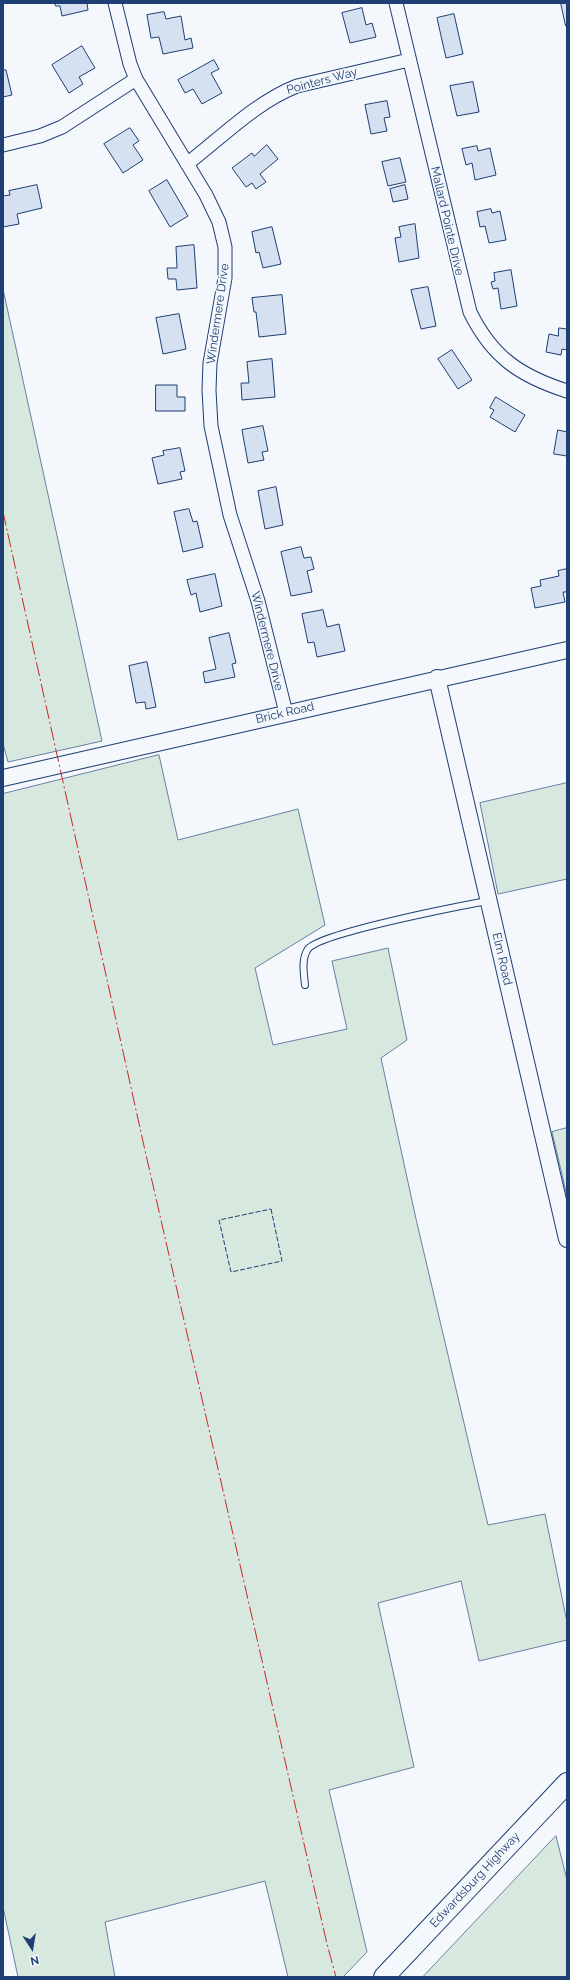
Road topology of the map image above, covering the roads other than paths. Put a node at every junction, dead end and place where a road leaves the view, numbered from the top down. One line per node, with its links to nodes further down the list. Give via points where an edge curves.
1 (115, 3): 4 (street, Windermere Drive)
2 (396, 3): 3 (street, Mallard Pointe Drive)
3 (409, 60): 6 (street, Pointers Way, via 285,90 255,110); 7 (street, Mallard Pointe Drive, via 470,312 487,341 505,360 530,377)
4 (136, 79): 5 (street, via 62,127 40,136); 6 (street, Windermere Drive)
5 (3, 145)
6 (187, 164): 10 (street, Windermere Drive, via 214,211 225,247 225,278 210,363 211,426 230,515 258,601)
7 (567, 391)
8 (567, 650): 9 (street, Brick Road)
9 (438, 678): 10 (street, Brick Road); 12 (street, Elm Road)
10 (286, 713): 11 (street, Brick Road)
11 (3, 778)
12 (489, 901): 13 (lane, via 330,937 309,948 305,957); 14 (street, Elm Road)
13 (305, 985)
14 (567, 1239)
15 (567, 1783): 16 (main road, Edwardsburg Highway)
16 (384, 1977)

